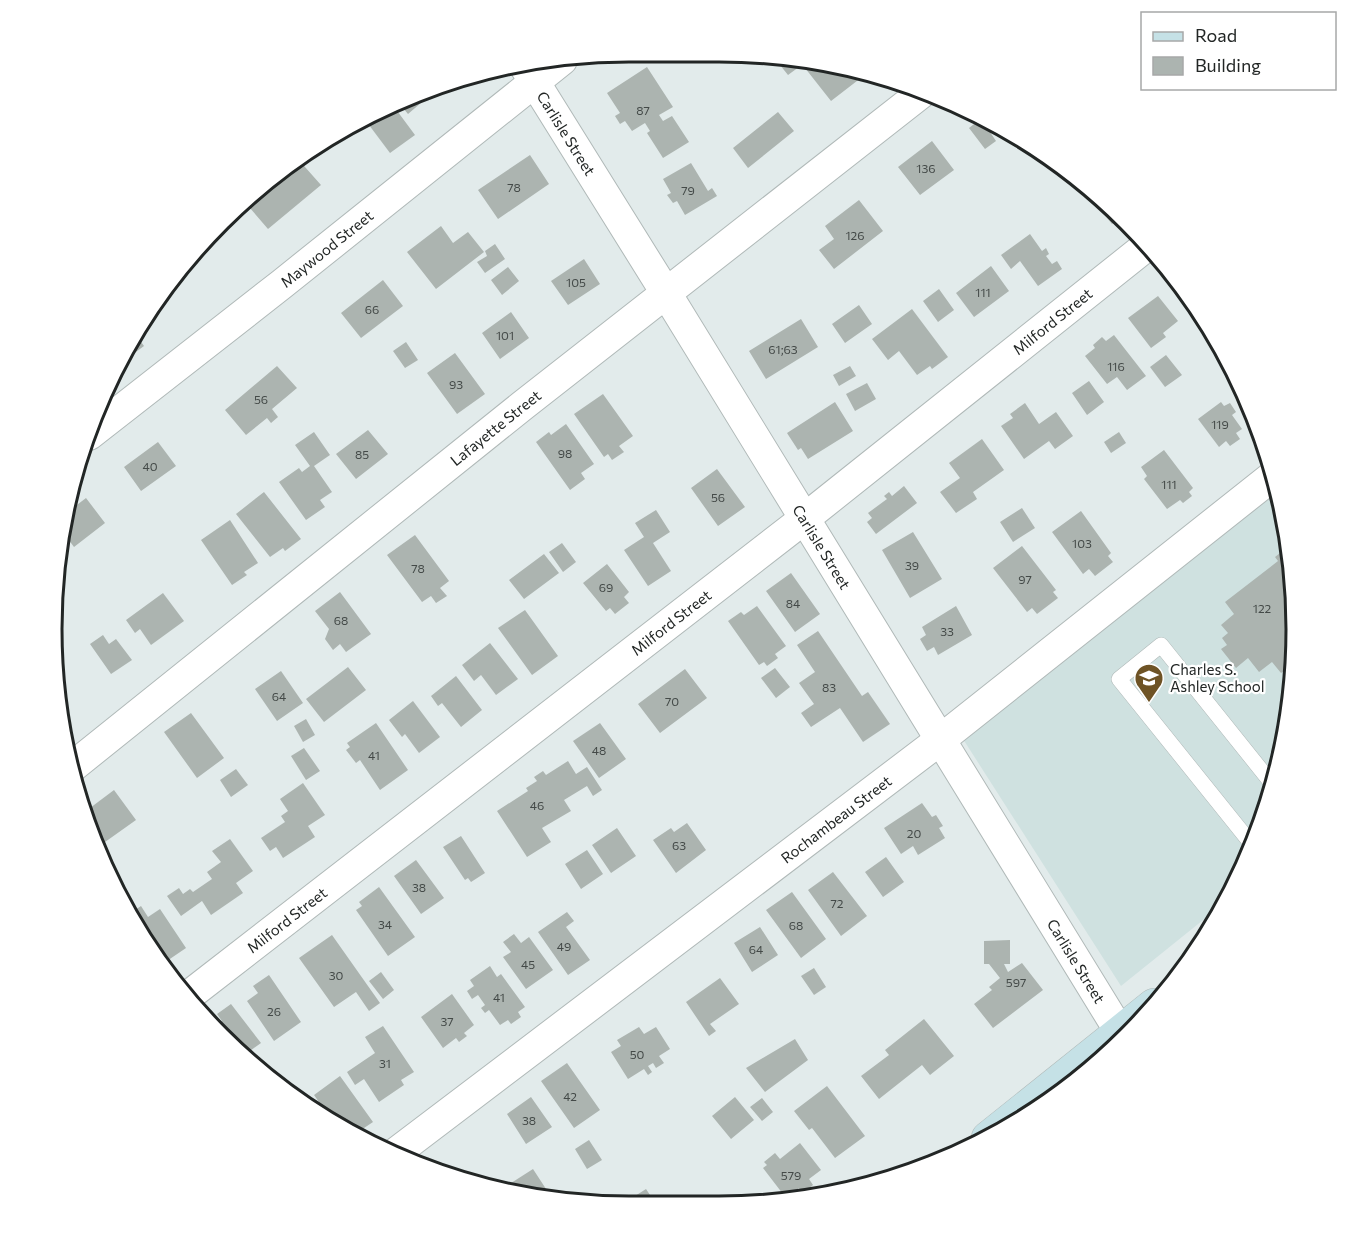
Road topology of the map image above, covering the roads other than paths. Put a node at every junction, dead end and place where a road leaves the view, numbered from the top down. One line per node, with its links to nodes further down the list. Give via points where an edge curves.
1 (528, 72): 4 (street, Carlisle Street); 5 (street, Maywood Street, via 282,285)
2 (916, 97): 4 (street, Lafayette Street)
3 (1141, 250): 7 (street, Milford Street)
4 (666, 293): 7 (street, Carlisle Street); 9 (street, Lafayette Street)
5 (99, 427)
6 (1266, 480): 8 (street, Rochambeau Street)
7 (804, 519): 8 (street, Carlisle Street); 12 (street, Milford Street)
8 (940, 740): 13 (street, Carlisle Street); 16 (street, Rochambeau Street)
9 (78, 763)
10 (1266, 777): 11 (lane, via 1161,645 1119,679)
11 (1246, 837)
12 (194, 992)
13 (1119, 1030)
14 (1101, 1047): 15 (main road)
15 (1039, 1097)
16 (402, 1148)

